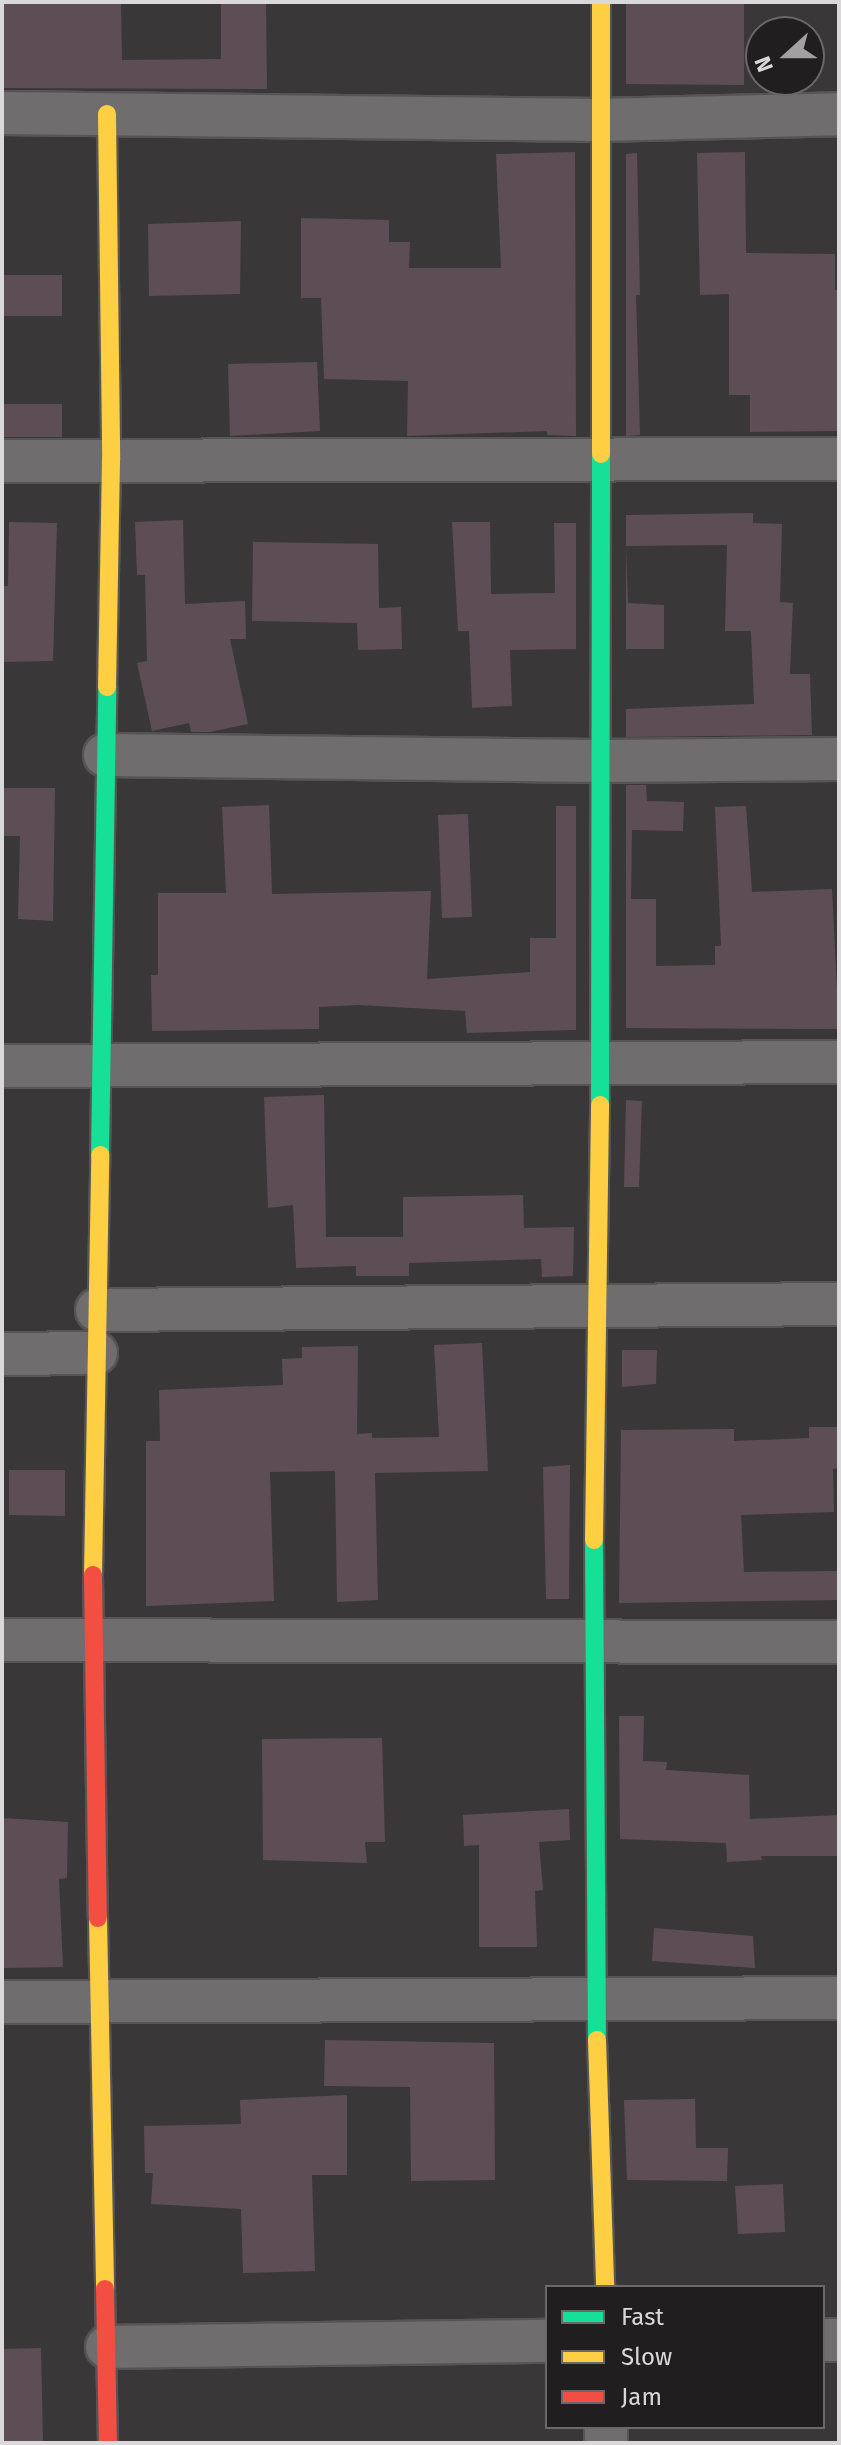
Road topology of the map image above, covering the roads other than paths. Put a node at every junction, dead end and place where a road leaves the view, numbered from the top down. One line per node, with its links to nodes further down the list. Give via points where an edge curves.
1 (601, 2): 5 (street)
2 (2, 113): 3 (street)
3 (107, 114): 5 (street); 7 (street)
4 (839, 114): 5 (street)
5 (599, 120): 8 (street)
6 (839, 459): 8 (street)
7 (111, 460): 8 (street); 9 (street); 10 (street)
8 (599, 461): 12 (street)
9 (2, 462)
10 (105, 755): 12 (street); 15 (street)
11 (839, 759): 12 (street)
12 (600, 761): 14 (street)
13 (839, 1062): 14 (street)
14 (601, 1063): 15 (street); 18 (street)
15 (100, 1065): 16 (street); 19 (street)
16 (2, 1066)
17 (839, 1304): 18 (street)
18 (597, 1306): 19 (street); 25 (street)
19 (97, 1310): 20 (street)
20 (96, 1353): 21 (street); 23 (street)
21 (2, 1354)
22 (2, 1640): 23 (street)
23 (92, 1641): 25 (street); 28 (street)
24 (839, 1642): 25 (street)
25 (593, 1643): 27 (street)
26 (839, 1998): 27 (street)
27 (596, 1999): 28 (street); 30 (street)
28 (98, 2000): 29 (street); 32 (street)
29 (2, 2002)
30 (605, 2285)
31 (545, 2341): 32 (street)
32 (107, 2347): 33 (street)
33 (108, 2443)

